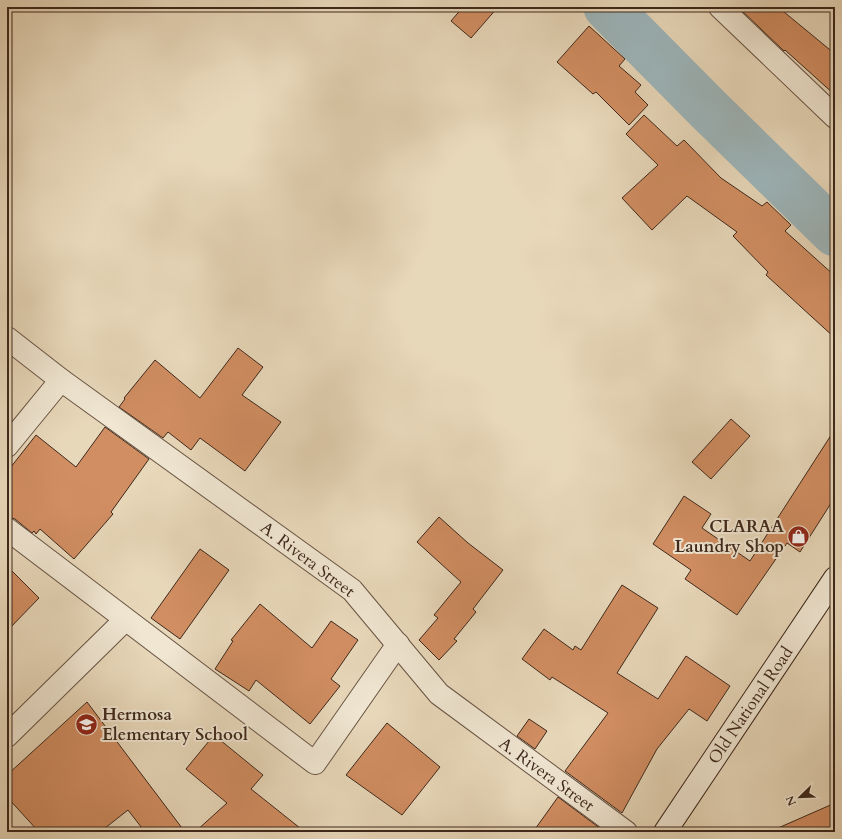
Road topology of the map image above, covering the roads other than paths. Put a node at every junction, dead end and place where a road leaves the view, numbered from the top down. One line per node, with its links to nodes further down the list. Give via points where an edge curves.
1 (720, 7): 2 (street)
2 (835, 117)
3 (7, 338): 4 (street, A. Rivera Street)
4 (61, 380): 5 (street); 9 (street, A. Rivera Street, via 352,590)
5 (7, 446)
6 (7, 530): 8 (street)
7 (835, 578): 12 (street, Old National Road)
8 (125, 620): 9 (street, via 315,763); 10 (street)
9 (398, 644): 11 (street, A. Rivera Street, via 439,694)
10 (7, 736)
11 (626, 832)
12 (665, 832)

